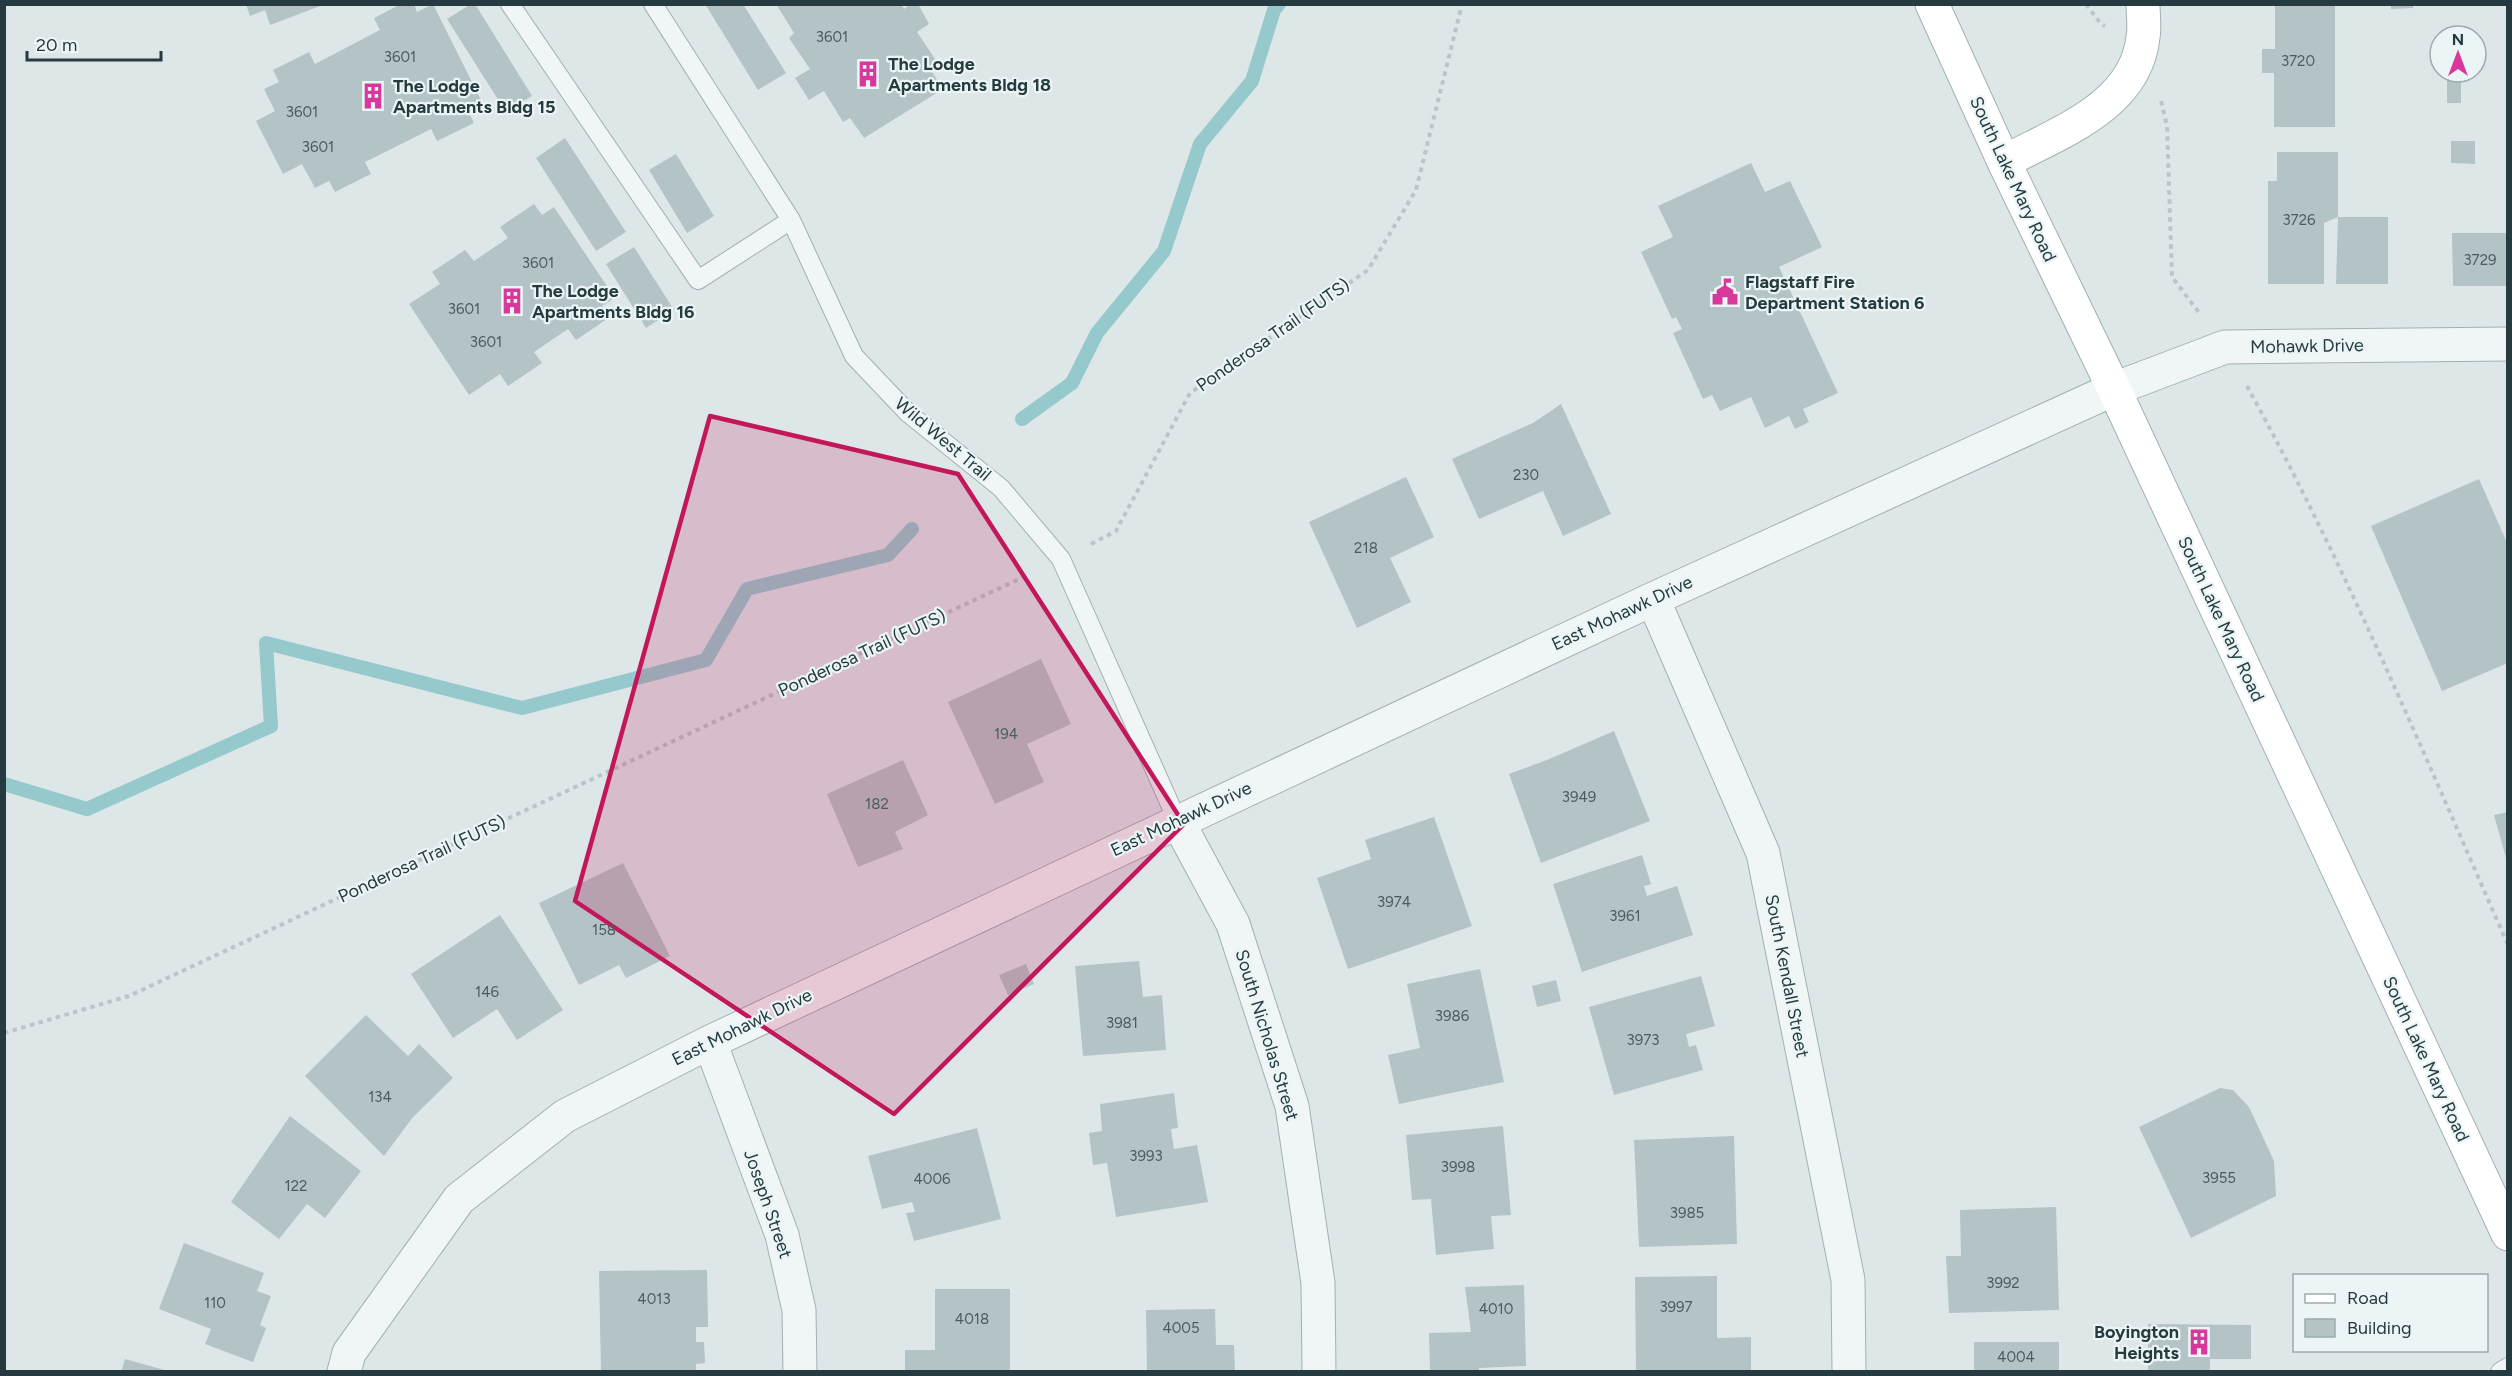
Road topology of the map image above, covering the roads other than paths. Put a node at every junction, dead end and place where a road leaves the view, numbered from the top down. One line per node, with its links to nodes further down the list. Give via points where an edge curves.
1 (510, 4): 6 (lane, via 698,280)
2 (653, 4): 6 (lane, Wild West Trail)
3 (1932, 4): 5 (main road, South Lake Mary Road)
4 (2143, 4): 5 (main road, via 2143,38 2137,63 2126,84 2107,104)
5 (2004, 162): 8 (main road, South Lake Mary Road)
6 (791, 220): 10 (lane, Wild West Trail, via 854,356 908,413 1001,488 1061,560)
7 (2508, 344): 8 (street, Mohawk Drive, via 2225,347)
8 (2114, 389): 9 (street, East Mohawk Drive); 12 (main road, South Lake Mary Road)
9 (1653, 599): 10 (street, East Mohawk Drive); 17 (street, South Kendall Street, via 1763,853 1848,1280)
10 (1177, 820): 11 (street, East Mohawk Drive); 16 (street, South Nicholas Street, via 1233,924 1292,1106 1318,1283)
11 (710, 1042): 14 (street, East Mohawk Drive, via 565,1116 459,1199 349,1353); 15 (street, Joseph Street, via 782,1235 799,1311)
12 (2508, 1234)
13 (2508, 1367): 18 (lane)
14 (344, 1371)
15 (800, 1371)
16 (1319, 1371)
17 (1849, 1371)
18 (2500, 1371)

